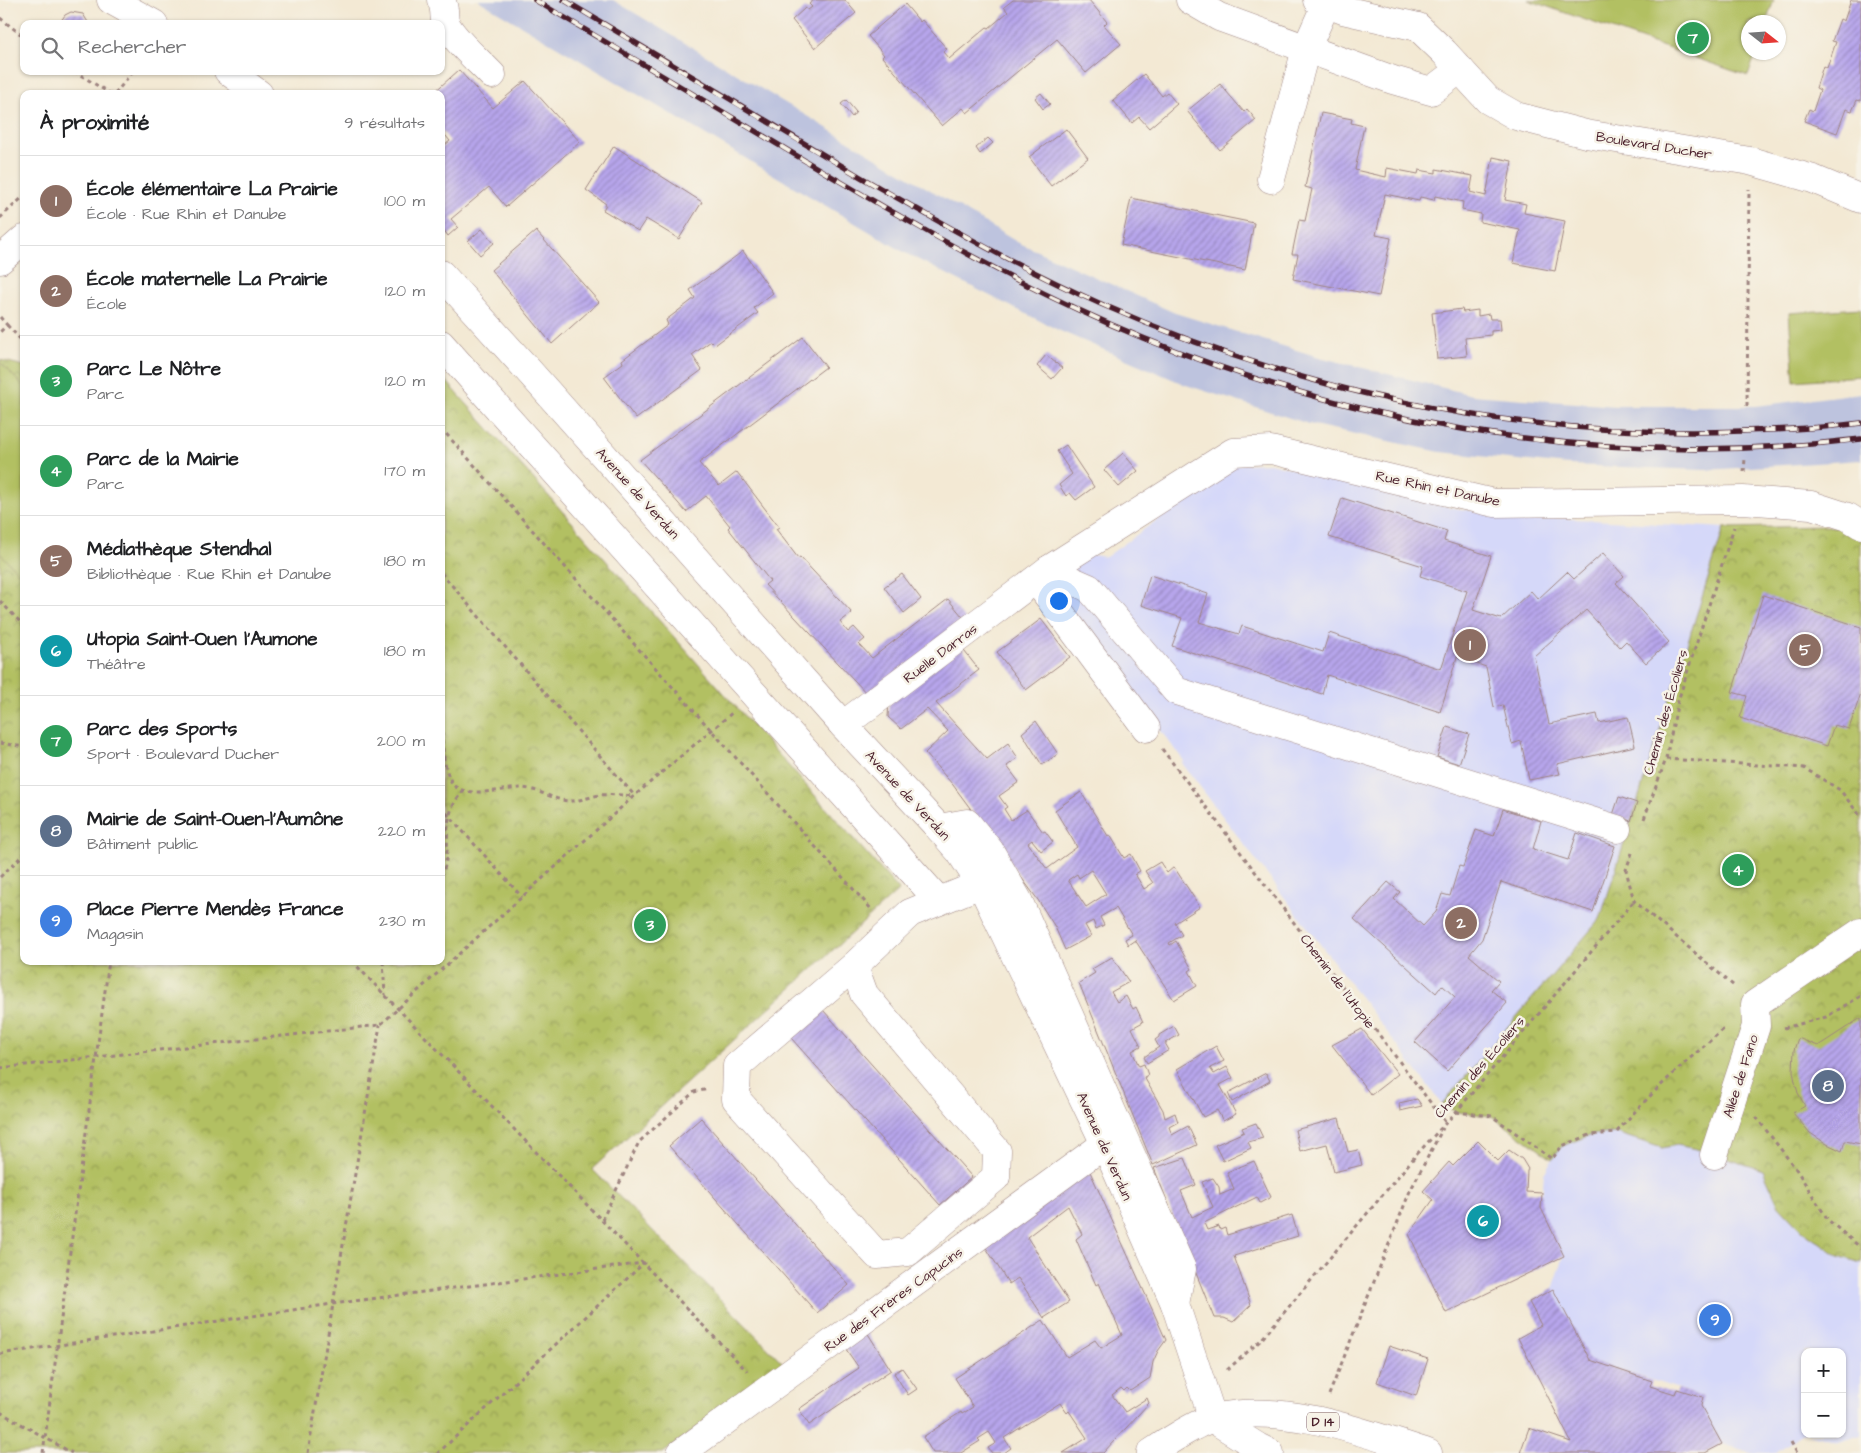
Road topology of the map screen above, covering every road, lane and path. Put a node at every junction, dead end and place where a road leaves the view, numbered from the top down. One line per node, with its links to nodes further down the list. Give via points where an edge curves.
1 (111, 0): 6 (street)
2 (441, 0): 10 (street, via 446,8 445,23 452,34)
3 (1190, 0): 8 (street, via 1219,17)
4 (1322, 2): 8 (street); 9 (street, Boulevard Ducher, via 1418,27)
5 (0, 18): 7 (path)
6 (147, 20)
7 (20, 34)
8 (1306, 50): 9 (street, via 1431,90); 18 (street)
9 (1460, 69): 17 (street, Boulevard Ducher, via 1488,100 1516,116 1586,134)
10 (492, 74)
11 (80, 75): 14 (path)
12 (130, 75): 15 (path)
13 (233, 75): 16 (street)
14 (105, 90)
15 (118, 90)
16 (254, 90)
17 (1750, 161): 19 (street, Boulevard Ducher, via 1813,179); 30 (path)
18 (1271, 179)
19 (1861, 199)
20 (20, 200): 21 (path)
21 (0, 218)
22 (20, 242): 23 (street)
23 (0, 260)
24 (445, 278): 39 (street, Avenue de Verdun)
25 (0, 317): 26 (path)
26 (7, 326): 27 (path); 28 (path)
27 (0, 332)
28 (20, 339)
29 (445, 348): 38 (street)
30 (1747, 406)
31 (445, 432): 41 (path)
32 (1743, 500): 33 (street, Rue Rhin et Danube, via 1811,505 1848,517); 34 (street, Rue Rhin et Danube, via 1494,503 1271,450 1233,452); 44 (path, Chemin des Écoliers, via 1678,701)
33 (1861, 525)
34 (1042, 575): 39 (street, Ruelle Darras); 40 (street); 51 (street, via 1089,588 1176,691)
35 (445, 578): 47 (path)
36 (0, 601): 37 (path)
37 (20, 622)
38 (756, 695): 41 (path); 59 (street)
39 (843, 725): 52 (street, Avenue de Verdun)
40 (1146, 728): 78 (path, Chemin de l'Utopie)
41 (712, 729): 47 (path); 61 (path)
42 (0, 743): 43 (path)
43 (20, 746)
44 (1666, 759): 50 (path, via 1804,768 1840,790); 51 (path, Chemin des Écoliers)
45 (445, 767): 46 (path, via 453,785)
46 (463, 791): 47 (path, via 522,788 572,801 601,795); 49 (path)
47 (634, 796): 58 (path)
48 (445, 812): 49 (path)
49 (449, 816): 55 (path); 58 (path)
50 (1861, 817)
51 (1630, 826)
52 (939, 828): 57 (street, Avenue de Verdun); 85 (street, via 967,823 990,851 1018,900 1182,1269)
53 (1632, 851): 60 (path, via 1626,870)
54 (20, 858): 56 (path)
55 (445, 863)
56 (0, 877)
57 (981, 884): 59 (street); 79 (street, Avenue de Verdun)
58 (522, 896): 70 (path)
59 (939, 901): 61 (street, via 910,913)
60 (1634, 901): 69 (path); 76 (path, Chemin des Écoliers)
61 (891, 930): 66 (street)
62 (1861, 932): 69 (street)
63 (108, 965): 73 (path)
64 (356, 965): 67 (path)
65 (383, 965): 67 (path)
66 (854, 966): 75 (street, via 737,1066); 75 (street, via 864,994 997,1151 996,1177 908,1252 877,1255 736,1099)
67 (385, 995): 70 (path)
68 (1861, 996): 72 (path, via 1826,1017 1791,1025)
69 (1755, 1004): 76 (path, via 1675,1070 1616,1133 1590,1135 1562,1146 1552,1159 1492,1116); 80 (street, Allée de Fano, via 1756,1026)
70 (398, 1008): 71 (path); 81 (path)
71 (380, 1025): 73 (path); 84 (path)
72 (1777, 1032)
73 (96, 1058): 74 (path); 86 (path)
74 (0, 1068)
75 (736, 1084): 81 (path, via 694,1092 638,1142)
76 (1456, 1112): 78 (path, Chemin des Écoliers)
77 (1755, 1116): 82 (path, via 1796,1169 1828,1220)
78 (1446, 1123): 88 (path, Chemin des Écoliers, via 1260,1340); 92 (path, via 1410,1192 1327,1400)
79 (1105, 1144): 85 (street, Avenue de Verdun); 89 (street, Rue des Frères Capucins)
80 (1714, 1155)
81 (602, 1220): 83 (path)
82 (1861, 1248)
83 (644, 1263): 84 (path); 89 (path); 98 (path)
84 (332, 1304): 86 (path); 97 (path)
85 (1175, 1304): 88 (street, Avenue de Verdun)
86 (57, 1346): 87 (path); 93 (path)
87 (0, 1354)
88 (1204, 1390): 91 (street, Avenue de Verdun)
89 (767, 1391): 99 (street, Rue des Frères Capucins)
90 (0, 1412): 93 (path)
91 (1213, 1418): 92 (street, D 14, via 1267,1415); 100 (street, D 14); 101 (street); 102 (street)
92 (1322, 1422): 103 (street, D 14)
93 (45, 1438): 95 (path); 96 (path)
94 (1790, 1442): 104 (path)
95 (43, 1453)
96 (72, 1453)
97 (308, 1453)
98 (438, 1453)
99 (681, 1453)
100 (1150, 1453)
101 (1190, 1453)
102 (1270, 1453)
103 (1428, 1453)
104 (1797, 1453)

